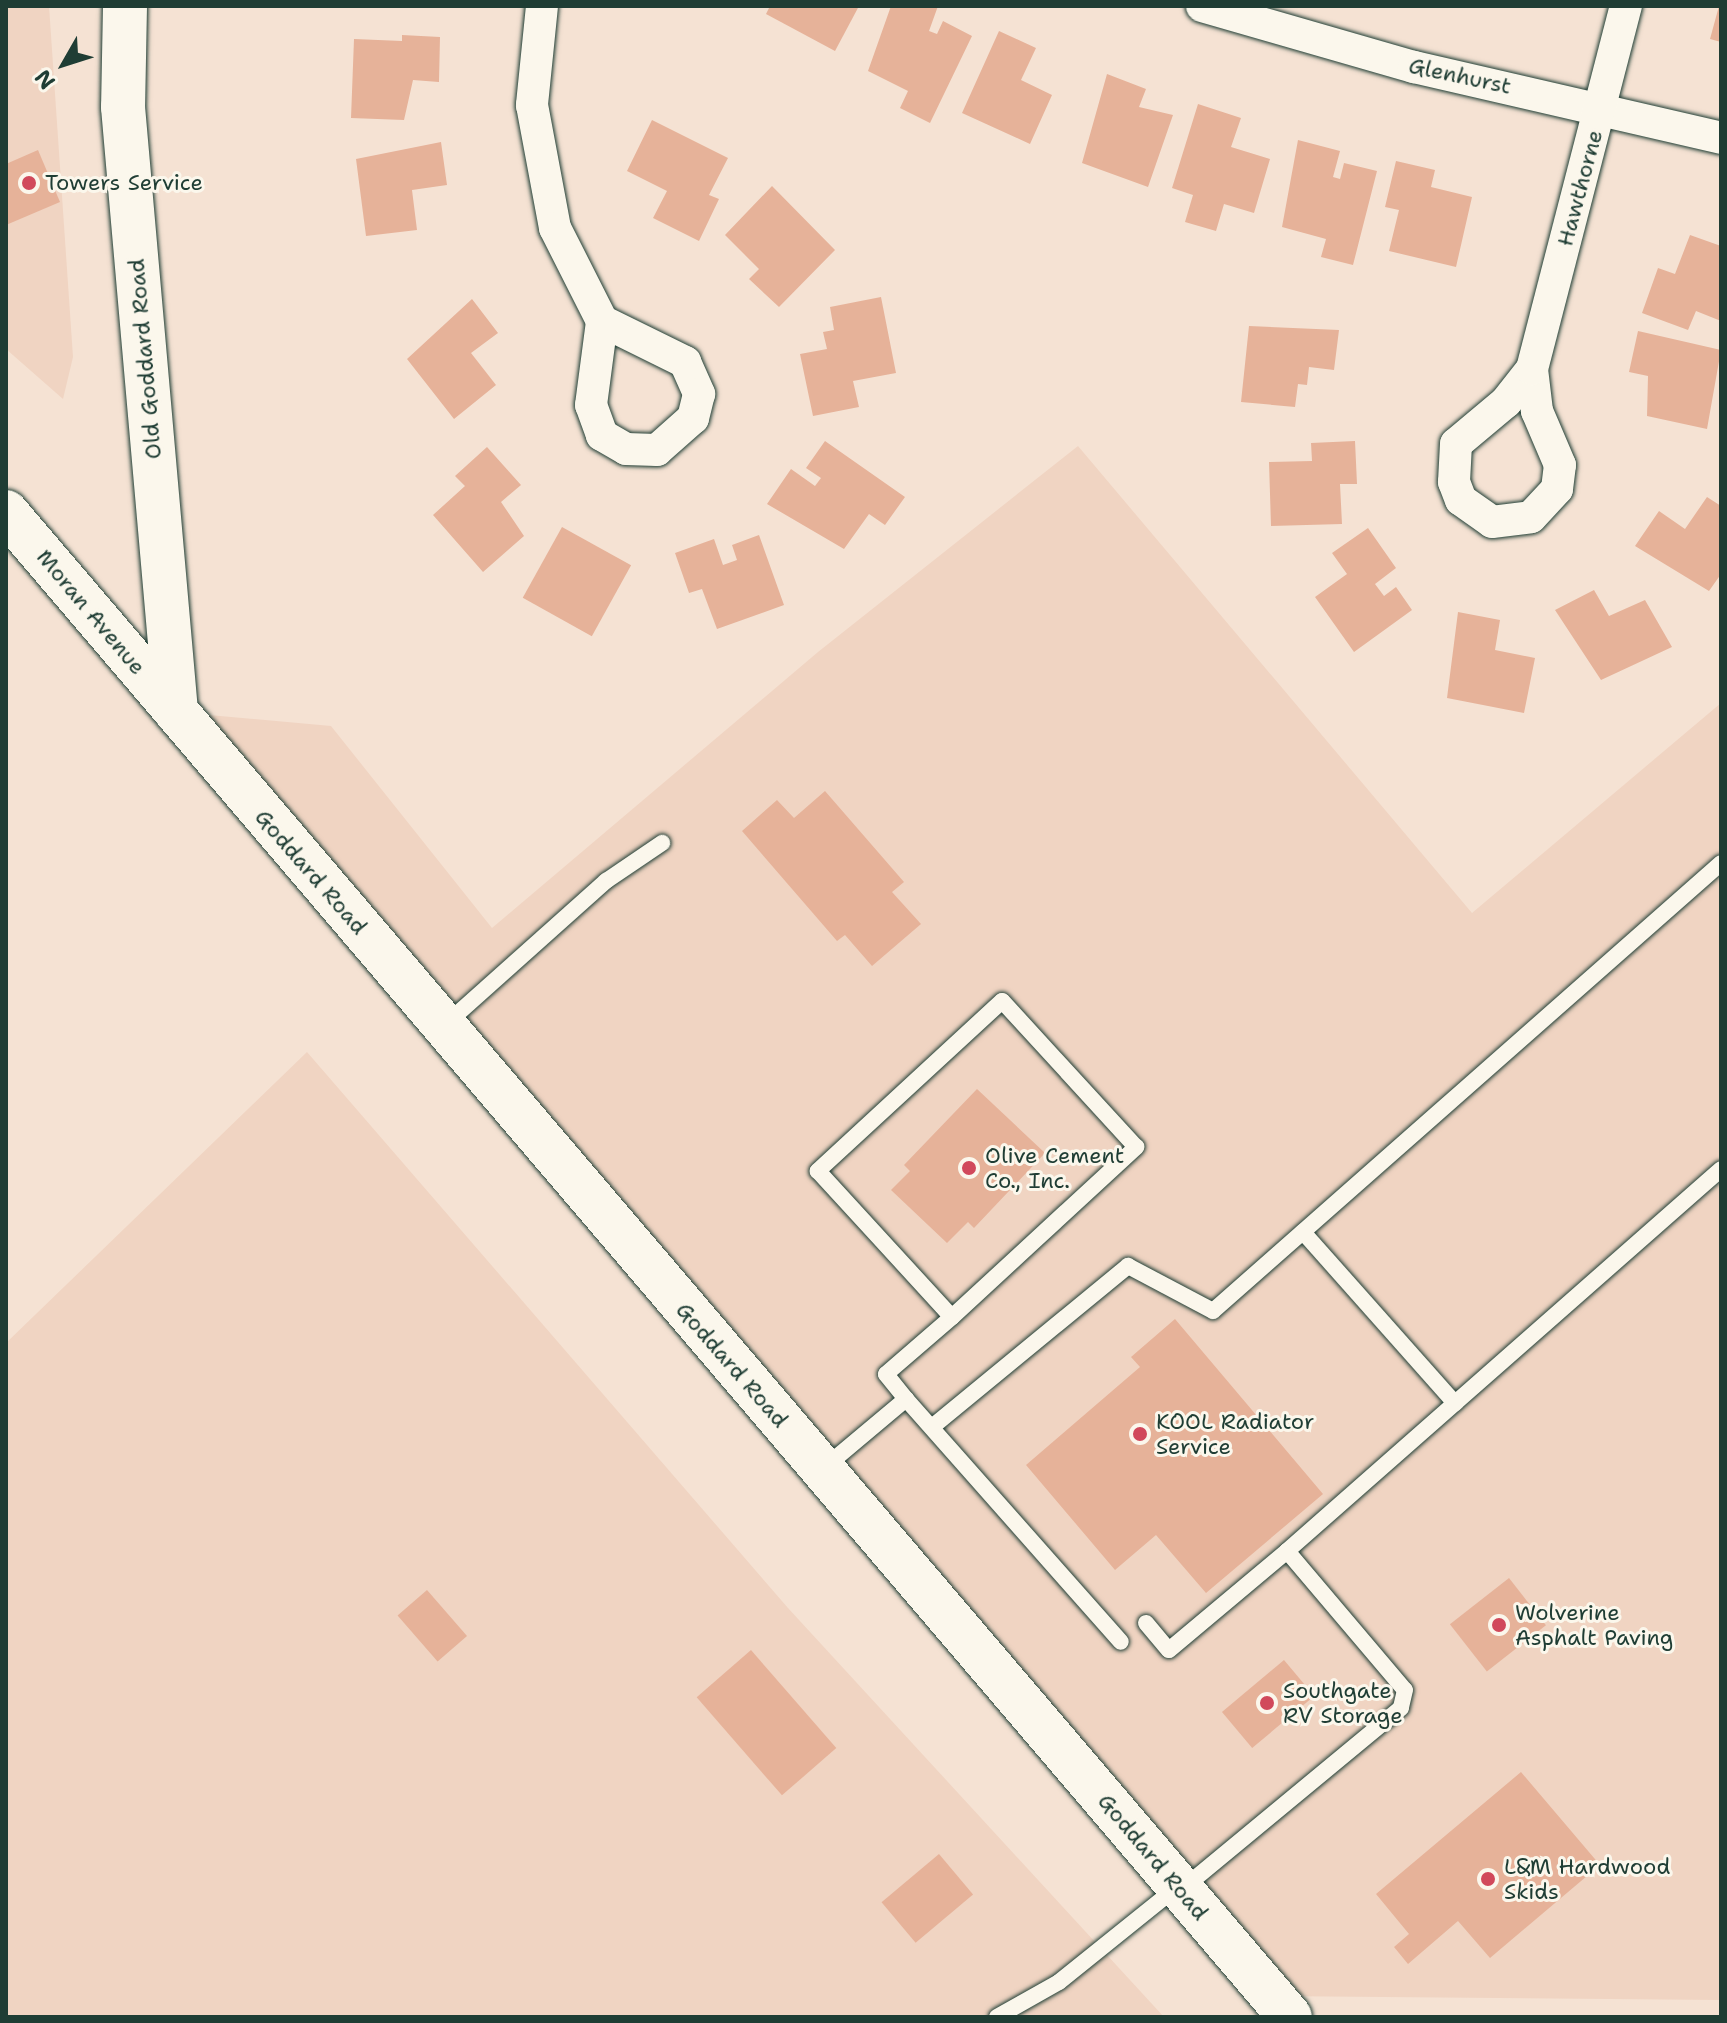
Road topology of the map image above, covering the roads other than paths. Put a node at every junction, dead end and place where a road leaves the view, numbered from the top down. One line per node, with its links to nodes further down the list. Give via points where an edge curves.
1 (125, 6): 10 (main road, Old Goddard Road, via 123,107)
2 (542, 6): 7 (street, via 532,105 540,172 555,228)
3 (1202, 6): 5 (street, Glenhurst, via 1414,67)
4 (1626, 6): 5 (street, Hawthorne)
5 (1601, 107): 6 (street, Glenhurst); 8 (street, Hawthorne)
6 (1721, 138)
7 (602, 321)
8 (1532, 369): 8 (street, Hawthorne, via 1506,402 1456,444 1454,482 1461,500 1492,522 1531,517 1557,489 1560,465 1537,411)
9 (6, 512): 10 (main road, Moran Avenue)
10 (176, 712): 13 (main road, Goddard Road)
11 (662, 843): 13 (lane, via 606,881)
12 (1721, 863): 15 (lane)
13 (443, 1026): 20 (main road, Goddard Road)
14 (1721, 1169): 18 (lane)
15 (1303, 1232): 18 (lane); 19 (lane, via 1213,1311 1128,1266)
16 (952, 1317): 16 (lane, via 818,1171 1002,1001 1136,1147); 17 (lane, via 886,1374)
17 (906, 1399): 19 (lane); 20 (lane)
18 (1455, 1403): 21 (lane)
19 (932, 1427): 23 (lane)
20 (822, 1469): 24 (main road, Goddard Road)
21 (1287, 1551): 22 (lane, via 1169,1650); 24 (lane, via 1405,1690 1401,1708)
22 (1146, 1623)
23 (1121, 1642)
24 (1180, 1888): 25 (lane, via 1059,1982); 26 (main road, Goddard Road)
25 (997, 2017)
26 (1290, 2017)

